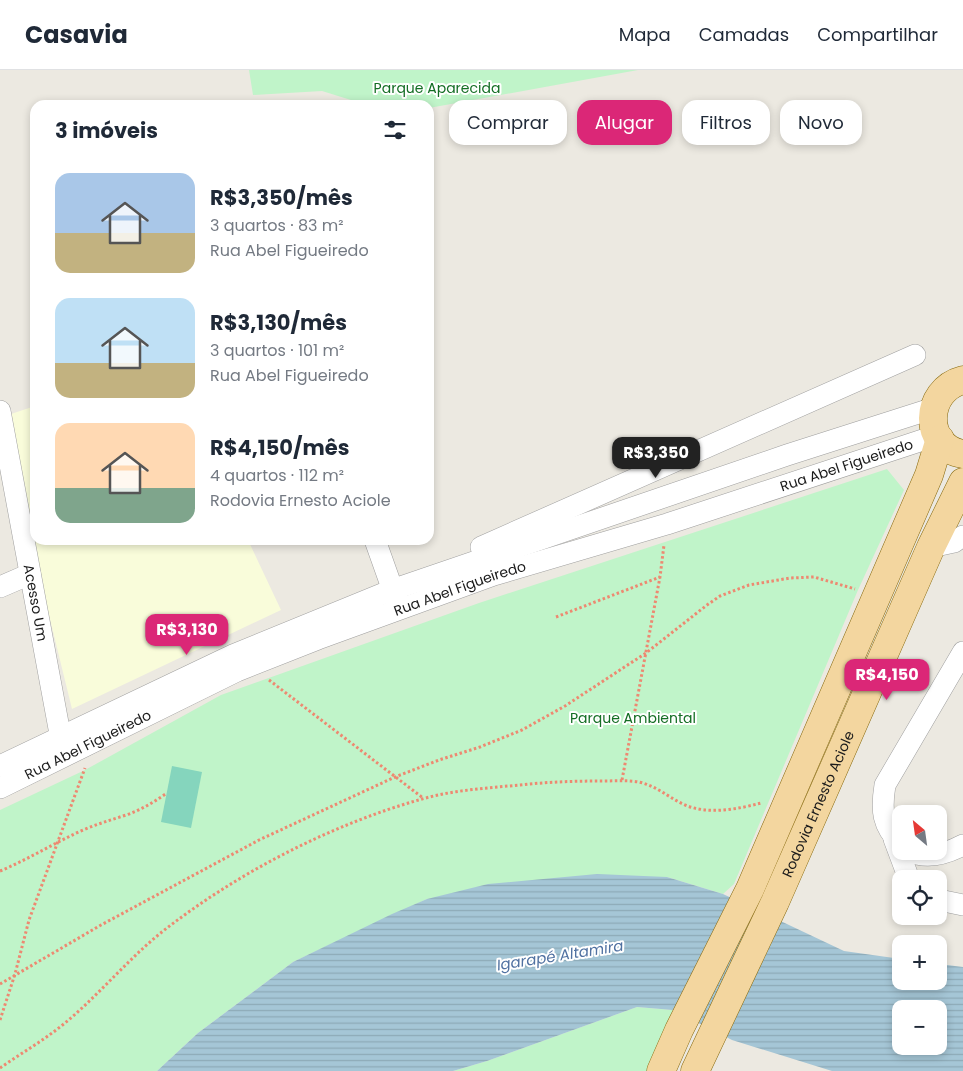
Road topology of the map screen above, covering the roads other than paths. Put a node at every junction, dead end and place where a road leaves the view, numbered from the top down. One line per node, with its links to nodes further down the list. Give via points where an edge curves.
1 (915, 355): 13 (street, via 623,485)
2 (963, 380): 3 (main road, via 941,393)
3 (934, 408): 5 (main road, via 933,422); 13 (street, Rua Abel Figueiredo, via 787,454)
4 (0, 415): 11 (street, Acesso Um)
5 (939, 437): 6 (main road, via 948,448); 13 (street, Rua Abel Figueiredo, via 494,576); 23 (main road, Rodovia Ernesto Aciole, via 929,475 750,889)
6 (963, 454)
7 (963, 482): 10 (main road, Rodovia Ernesto Aciole)
8 (963, 536): 10 (street, via 954,542)
9 (377, 545): 13 (street)
10 (931, 547): 24 (main road, Rodovia Ernesto Aciole, via 775,902)
11 (30, 574): 12 (street); 15 (street, Acesso Um)
12 (0, 586)
13 (394, 595): 15 (street, Rua Abel Figueiredo, via 232,654); 15 (street, Rua Abel Figueiredo, via 318,639 237,671 87,745)
14 (963, 652): 18 (street, via 885,785 882,802 884,820)
15 (62, 746): 16 (street, Rua Abel Figueiredo); 17 (street, Rua Abel Figueiredo)
16 (0, 766)
17 (0, 788)
18 (892, 832)
19 (963, 845): 20 (street)
20 (948, 853)
21 (947, 901): 22 (street)
22 (963, 904)
23 (661, 1071)
24 (695, 1071)

